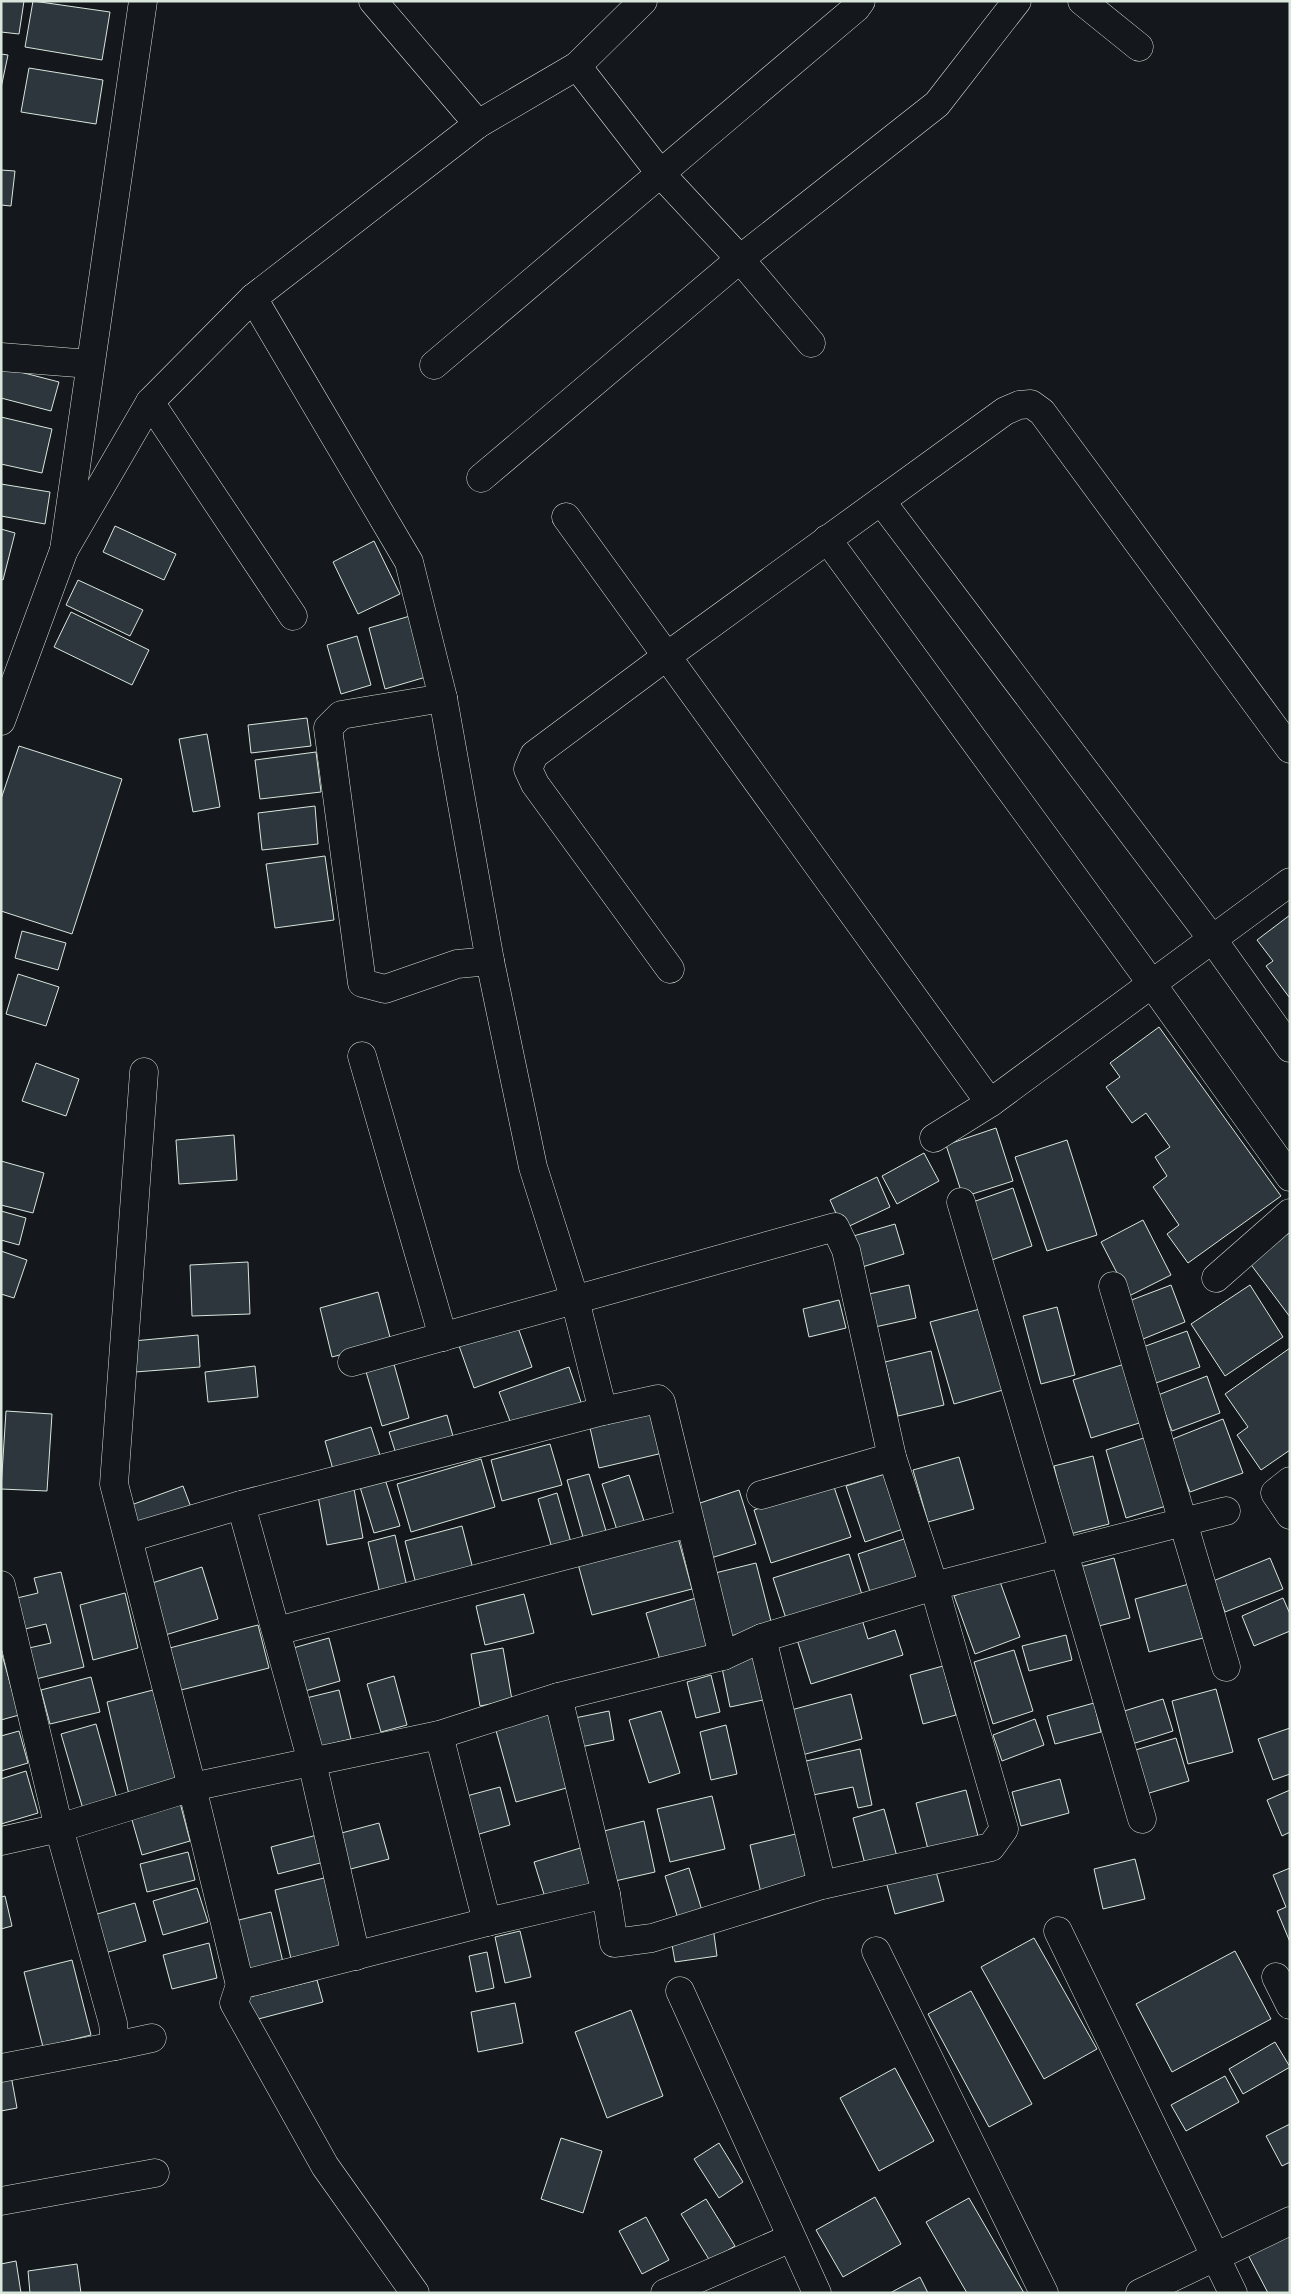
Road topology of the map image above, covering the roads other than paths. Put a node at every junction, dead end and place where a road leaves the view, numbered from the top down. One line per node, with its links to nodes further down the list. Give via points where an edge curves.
1 (143, 1): 15 (street)
2 (373, 1): 9 (street)
3 (643, 1): 8 (street)
4 (861, 1): 10 (street)
5 (1017, 1): 11 (street, via 937,104)
6 (1082, 1): 7 (street)
7 (1139, 47)
8 (577, 66): 9 (street); 10 (street)
9 (478, 124): 12 (street)
10 (660, 173): 11 (street); 16 (street)
11 (740, 259): 13 (street); 18 (street)
12 (253, 298): 17 (street); 25 (street, via 409,562)
13 (811, 343)
14 (1, 357): 15 (street)
15 (90, 364): 22 (street)
16 (434, 365)
17 (150, 402): 22 (street); 23 (street)
18 (481, 478)
19 (881, 500): 21 (street); 27 (street, via 1006,410 1031,404 1042,412); 29 (street)
20 (566, 517): 24 (street)
21 (827, 539): 24 (street); 32 (street)
22 (64, 550): 26 (street)
23 (293, 616)
24 (666, 656): 31 (street, via 534,755 528,769 535,784); 36 (street)
25 (444, 698): 30 (street); 30 (street, via 341,715 328,728 362,983 385,989 457,964)
26 (1, 721)
27 (1290, 749)
28 (1290, 882): 29 (street)
29 (1214, 940): 32 (street); 33 (street)
30 (490, 961): 43 (street, via 533,1167)
31 (670, 970)
32 (1152, 984): 36 (street); 38 (street)
33 (1290, 1048)
34 (362, 1056): 44 (street)
35 (144, 1072): 55 (street, via 114,1484)
36 (990, 1103): 37 (street)
37 (934, 1138)
38 (1290, 1177)
39 (961, 1202): 56 (street)
40 (1290, 1212): 41 (street)
41 (1216, 1278)
42 (1113, 1286): 54 (street)
43 (575, 1300): 44 (street); 46 (street); 47 (street, via 835,1227 846,1250)
44 (443, 1337): 45 (street)
45 (352, 1362)
46 (603, 1411): 50 (street); 53 (street, via 658,1399)
47 (892, 1457): 49 (street); 58 (street)
48 (1290, 1481): 52 (street, via 1274,1493)
49 (761, 1495)
50 (241, 1505): 55 (street); 59 (street)
51 (1226, 1512): 54 (street)
52 (1290, 1515)
53 (690, 1523): 59 (street); 61 (street)
54 (1184, 1524): 56 (street); 62 (street)
55 (128, 1538): 66 (street)
56 (1064, 1553): 58 (street); 67 (street)
57 (1, 1585): 68 (street)
58 (934, 1586): 60 (street); 70 (street, via 1004,1829 991,1846)
59 (277, 1631): 65 (street)
60 (762, 1638): 61 (street); 70 (street)
61 (723, 1656): 63 (street)
62 (1226, 1667)
63 (558, 1697): 64 (street); 71 (street)
64 (439, 1735): 65 (street); 72 (street)
65 (312, 1762): 66 (street); 75 (street)
66 (192, 1787): 68 (street); 77 (street)
67 (1142, 1819)
68 (59, 1828): 69 (street); 81 (street, via 113,2023)
69 (1, 1841)
70 (822, 1885): 71 (street, via 652,1938 614,1943)
71 (606, 1894): 72 (street)
72 (487, 1922): 75 (street)
73 (1058, 1931): 87 (street)
74 (876, 1952): 91 (street)
75 (356, 1956): 77 (street)
76 (1276, 1976): 79 (street)
77 (240, 1985): 88 (street, via 234,2003 325,2166)
78 (680, 1991): 86 (street)
79 (1290, 2005)
80 (152, 2038): 81 (street)
81 (115, 2046): 82 (street)
82 (1, 2068)
83 (155, 2173): 84 (street)
84 (1, 2201)
85 (1290, 2221): 87 (street)
86 (791, 2238): 89 (street); 90 (street)
87 (1216, 2258): 92 (street); 93 (street)
88 (415, 2293)
89 (665, 2293)
90 (817, 2293)
91 (1044, 2293)
92 (1140, 2293)
93 (1233, 2293)

